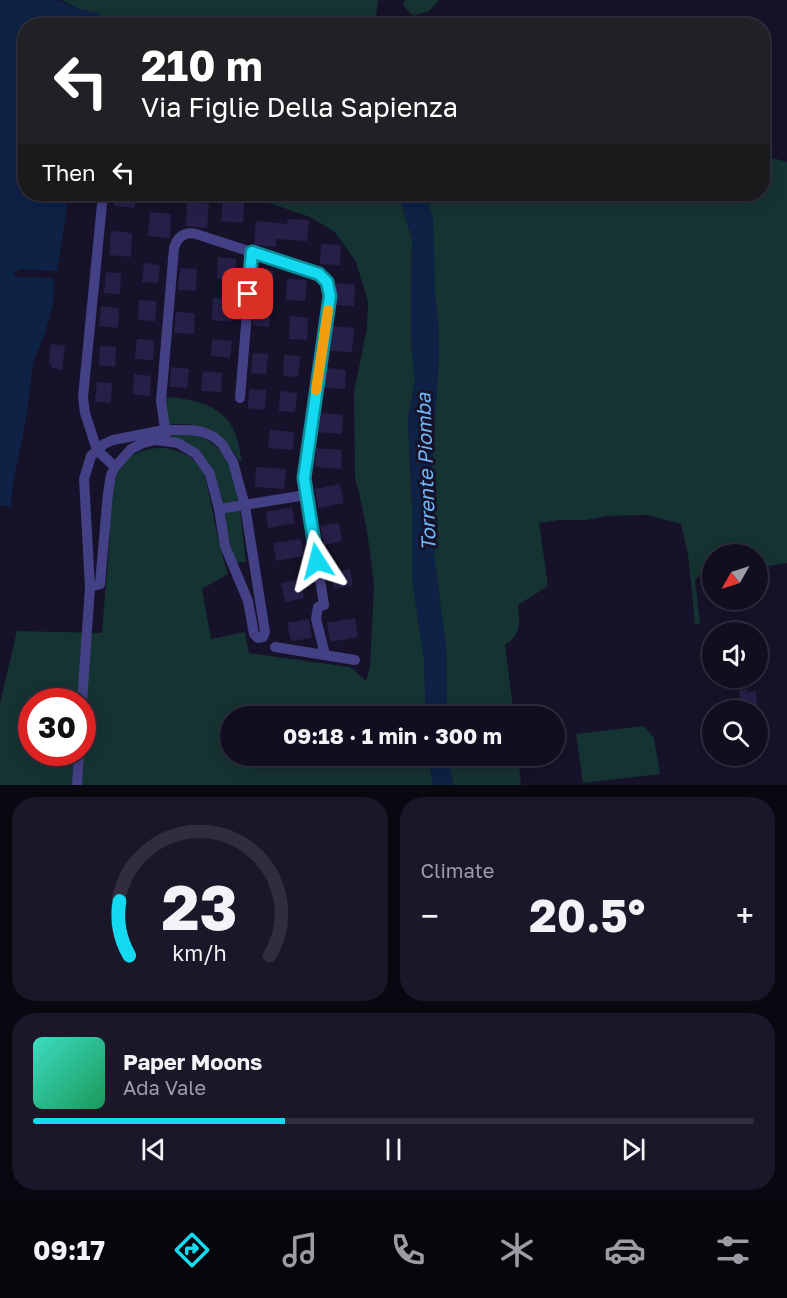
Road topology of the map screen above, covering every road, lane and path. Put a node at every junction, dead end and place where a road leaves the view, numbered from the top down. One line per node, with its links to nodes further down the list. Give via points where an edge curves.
1 (102, 201): 5 (street, via 83,397)
2 (252, 252): 3 (street); 4 (street, via 192,233 181,236 174,244 161,401); 7 (street, via 319,274 327,282 330,296 304,478)
3 (240, 398)
4 (166, 435): 5 (street, via 112,440); 6 (street, via 137,446); 8 (street, via 191,430 203,432 222,444 233,462); 9 (street, via 188,447 204,463)
5 (97, 450): 6 (street); 12 (street, via 84,479)
6 (115, 467): 12 (street, via 108,493 100,584)
7 (306, 495): 8 (street); 14 (street, via 324,605 318,607 316,619)
8 (245, 506): 9 (street); 10 (street)
9 (219, 509): 11 (street, via 225,546)
10 (254, 567): 11 (street); 11 (street, via 264,635 260,638 254,634 248,601)
11 (236, 571)
12 (90, 587): 16 (street)
13 (275, 647): 14 (street)
14 (325, 654): 15 (street)
15 (355, 660)
16 (83, 688)
17 (78, 766): 18 (street)
18 (77, 785)

